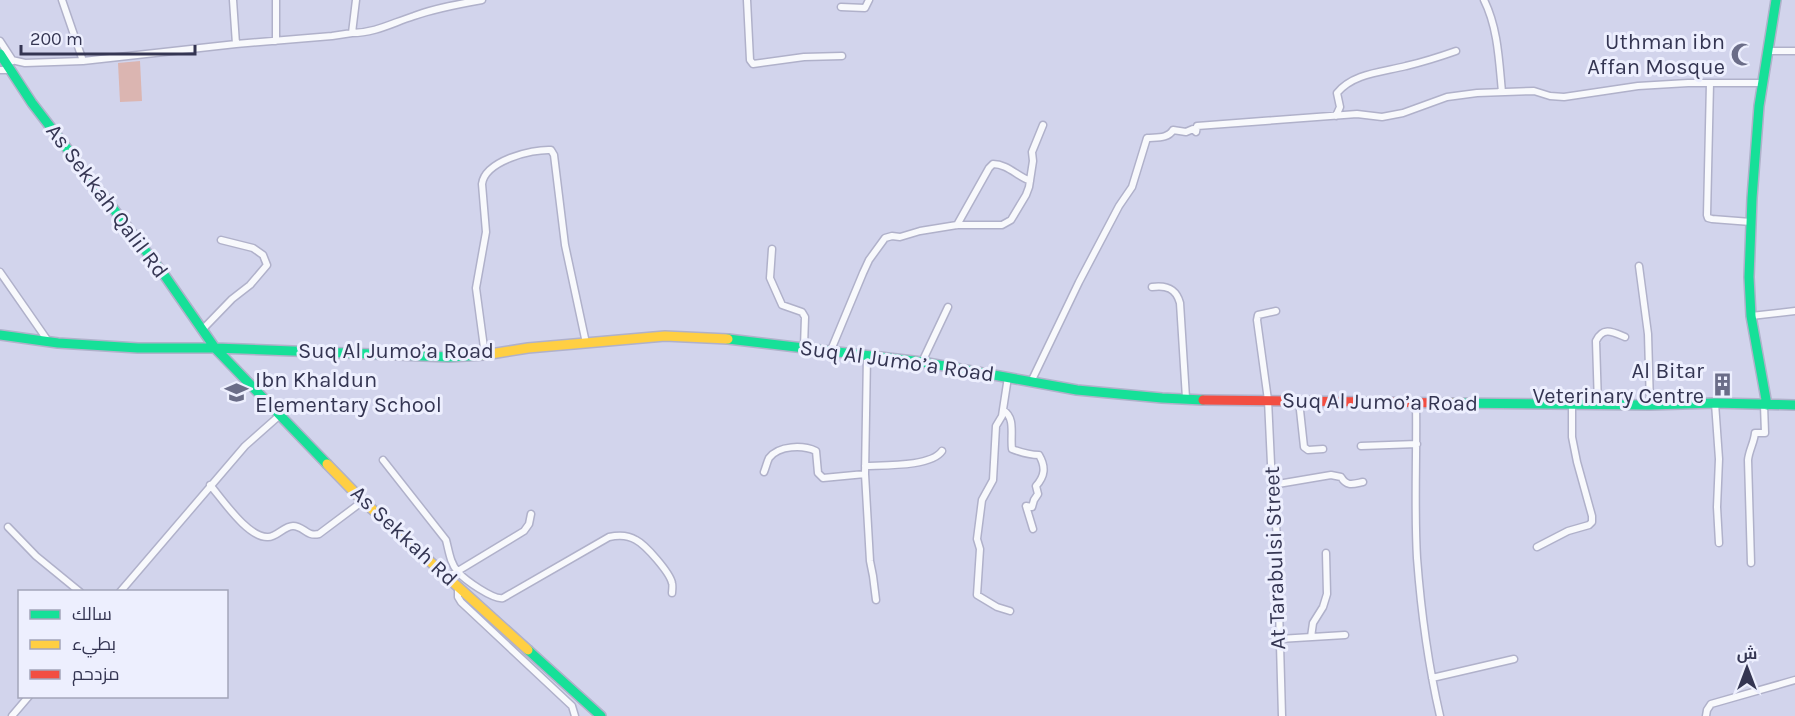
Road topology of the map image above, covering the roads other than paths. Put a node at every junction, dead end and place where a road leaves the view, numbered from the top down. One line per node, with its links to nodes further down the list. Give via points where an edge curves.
1 (62, 0): 19 (street)
2 (232, 0): 14 (street)
3 (276, 0): 13 (street)
4 (356, 0): 11 (street)
5 (482, 0): 11 (street, via 413,16 383,29)
6 (747, 0): 18 (street, via 753,64)
7 (868, 0): 10 (street, via 865,8)
8 (1484, 0): 25 (street, via 1495,33)
9 (1776, 0): 16 (main road)
10 (840, 7)
11 (352, 33): 13 (street)
12 (0, 41): 20 (street)
13 (276, 41): 14 (street)
14 (236, 44): 19 (street)
15 (1456, 51): 26 (street, via 1348,82 1337,93 1340,107)
16 (1767, 51): 17 (street); 24 (main road)
17 (1795, 51)
18 (842, 56)
19 (83, 61): 21 (street)
20 (5, 63): 21 (street); 22 (main road, As Sekkah Qalil Rd)
21 (25, 63): 22 (street, via 18,71)
22 (18, 83): 40 (main road, As Sekkah Qalil Rd)
23 (1710, 83): 24 (street); 25 (street, via 1638,86 1564,97 1534,91); 29 (street, via 1707,215 1712,219)
24 (1762, 83): 29 (main road)
25 (1502, 92): 26 (street, via 1457,95 1382,117)
26 (1336, 116): 52 (street, via 1197,126 1196,132 1173,130 1165,137 1147,138 1132,188 1079,282)
27 (1043, 125): 28 (street, via 1032,152)
28 (1029, 181): 30 (street, via 1026,195 1008,222); 30 (street, via 1007,167 993,164)
29 (1751, 222): 39 (main road)
30 (957, 225): 47 (street, via 885,238 863,273)
31 (221, 240): 40 (street, via 254,248 267,265)
32 (772, 249): 45 (street, via 770,278 782,305 802,312 805,317)
33 (1639, 266): 60 (street, via 1648,334)
34 (0, 272): 43 (street)
35 (1152, 287): 53 (street, via 1170,288 1180,303)
36 (948, 307): 50 (street)
37 (1276, 310): 54 (street, At Tarabulsi Street, via 1258,315 1257,320)
38 (1795, 311): 39 (street)
39 (1751, 316): 61 (main road)
40 (202, 330): 46 (main road, As Sekkah Qalil Rd)
41 (0, 335): 43 (main road, Suq Al Jumo’a Road)
42 (1625, 337): 59 (street, via 1607,331 1596,341)
43 (48, 342): 46 (main road, Suq Al Jumo’a Road)
44 (586, 343): 45 (main road, Suq Al Jumo’a Road, via 675,336); 48 (main road, Suq Al Jumo’a Road); 48 (street, via 565,244 554,155 551,150 538,151 513,157 483,177 486,232 476,288)
45 (804, 347): 47 (main road, Suq Al Jumo’a Road)
46 (215, 348): 48 (main road, Suq Al Jumo’a Road); 64 (main road, As Sekkah Rd)
47 (831, 350): 49 (main road, Suq Al Jumo’a Road)
48 (485, 355)
49 (867, 355): 50 (main road, Suq Al Jumo’a Road); 70 (street)
50 (922, 362): 51 (main road, Suq Al Jumo’a Road)
51 (1008, 377): 52 (main road, Suq Al Jumo’a Road); 63 (street)
52 (1031, 382): 53 (main road, Suq Al Jumo’a Road, via 1077,390)
53 (1186, 398): 54 (main road, Suq Al Jumo’a Road)
54 (1268, 400): 55 (main road, Suq Al Jumo’a Road); 74 (street, At Tarabulsi Street)
55 (1299, 400): 56 (main road, Suq Al Jumo’a Road); 67 (street, via 1304,447)
56 (1416, 402): 58 (main road, Suq Al Jumo’a Road); 65 (street)
57 (1715, 403): 60 (main road, Suq Al Jumo’a Road); 61 (main road, Suq Al Jumo’a Road); 79 (street)
58 (1572, 405): 59 (main road, Suq Al Jumo’a Road); 80 (street, via 1572,437 1592,522)
59 (1598, 405): 60 (main road, Suq Al Jumo’a Road)
60 (1650, 405)
61 (1765, 405): 62 (main road, Suq Al Jumo’a Road); 82 (street, via 1765,433 1755,433 1748,460)
62 (1795, 405)
63 (1003, 410): 78 (street, via 1011,418 1012,449 1039,455 1044,464 1042,479 1036,486 1038,494 1032,507 1026,506); 90 (street, via 996,426 993,480 982,500 977,595)
64 (280, 415): 73 (street); 75 (main road, As Sekkah Rd)
65 (1417, 444): 66 (street); 95 (street, via 1417,558)
66 (1361, 446)
67 (1323, 449)
68 (942, 451): 70 (street, via 919,462)
69 (383, 460): 83 (street, via 446,540)
70 (865, 470): 71 (street, via 823,478 818,473 815,450 795,447 776,451); 89 (street)
71 (764, 472)
72 (1363, 482): 74 (street, via 1348,485 1341,477 1331,475)
73 (210, 485): 75 (street, via 242,525 265,537 290,526 310,535 319,534); 87 (street)
74 (1272, 485): 93 (street, At Tarabulsi Street)
75 (363, 501): 84 (main road, As Sekkah Rd)
76 (531, 514): 83 (street, via 524,531)
77 (8, 527): 86 (street, via 36,556)
78 (1033, 529)
79 (1719, 543)
80 (1537, 547)
81 (1326, 553): 92 (street, via 1326,594)
82 (1751, 563)
83 (457, 571): 84 (street); 88 (street, via 495,598 503,598 618,535 638,540 653,555 670,578)
84 (448, 578): 85 (main road, As Sekkah Rd)
85 (458, 586): 99 (street, via 458,597 464,606 572,706); 100 (main road, As Sekkah Rd)
86 (79, 590)
87 (121, 590)
88 (672, 593)
89 (876, 600)
90 (1010, 611)
91 (1345, 635): 92 (street)
92 (1311, 637): 93 (street)
93 (1279, 639): 101 (street, At Tarabulsi Street)
94 (1514, 658): 95 (street)
95 (1432, 678): 102 (street)
96 (1795, 680): 103 (street, via 1711,704)
97 (27, 698): 98 (street)
98 (12, 716)
99 (575, 716)
100 (601, 716)
101 (1282, 716)
102 (1440, 716)
103 (1706, 716)

